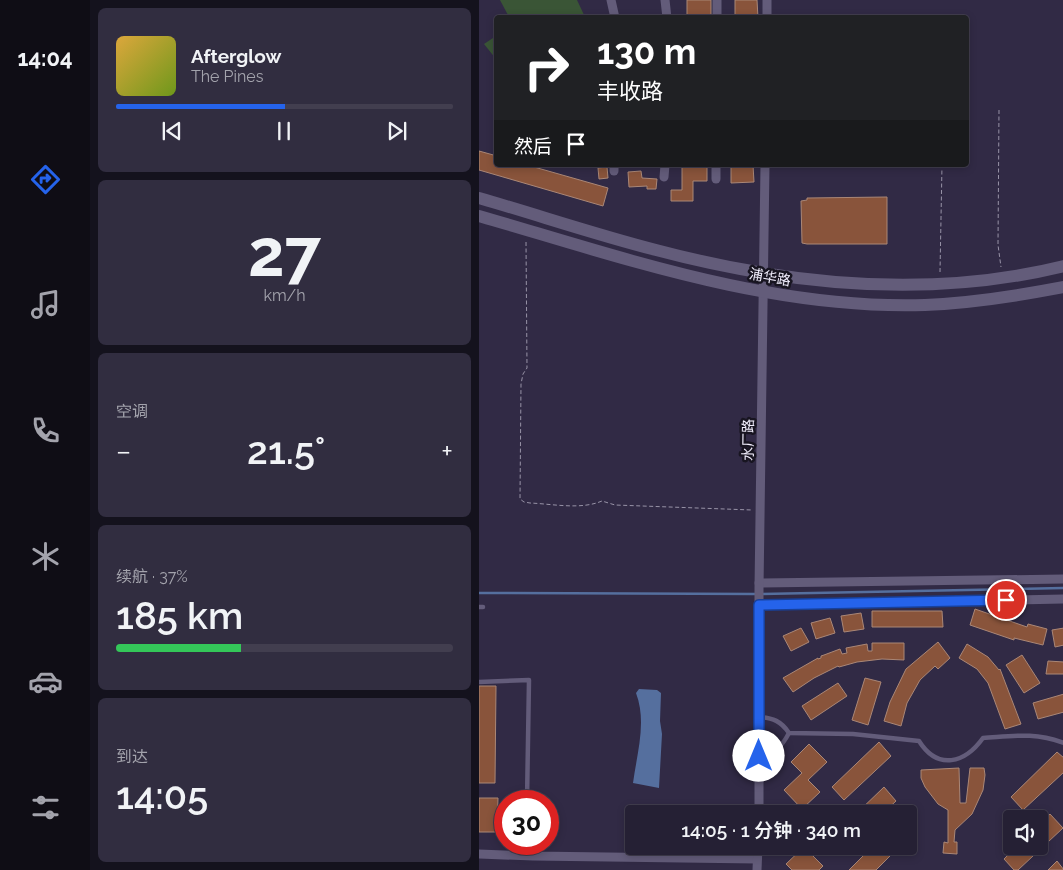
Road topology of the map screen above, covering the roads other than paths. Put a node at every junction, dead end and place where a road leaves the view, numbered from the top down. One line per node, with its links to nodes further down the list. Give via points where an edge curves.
1 (611, 0): 5 (street)
2 (665, 0): 6 (street)
3 (717, 0): 7 (street)
4 (767, 0): 8 (street)
5 (614, 15)
6 (667, 15)
7 (717, 15)
8 (767, 15)
9 (665, 167): 12 (street)
10 (716, 167): 13 (street)
11 (765, 167): 17 (street)
12 (664, 178)
13 (716, 179)
14 (479, 198): 17 (main road, 浦华路, via 656,250)
15 (479, 216): 19 (main road, 浦华路, via 655,267)
16 (1063, 266): 17 (main road, 浦华路, via 1003,278 940,284 842,282)
17 (765, 273): 19 (street, 水厂路)
18 (1063, 287): 19 (main road, 浦华路, via 976,302 924,305 835,301)
19 (764, 292): 21 (street, 水厂路)
20 (1063, 579): 21 (street)
21 (759, 585): 23 (street, 水厂路)
22 (1063, 600): 23 (street)
23 (759, 601): 25 (street)
24 (479, 682): 29 (lane, via 529,680)
25 (759, 717): 26 (lane, via 778,720); 28 (street)
26 (789, 733): 27 (lane, via 853,734 919,741 936,758 954,760 975,749 983,738 1029,735); 28 (lane, via 784,743 772,753)
27 (1063, 743)
28 (759, 756): 30 (street)
29 (527, 790)
30 (759, 805)
31 (479, 854): 33 (street)
32 (757, 855): 34 (street)
33 (533, 856): 34 (street)
34 (757, 859): 35 (street)
35 (757, 870)

